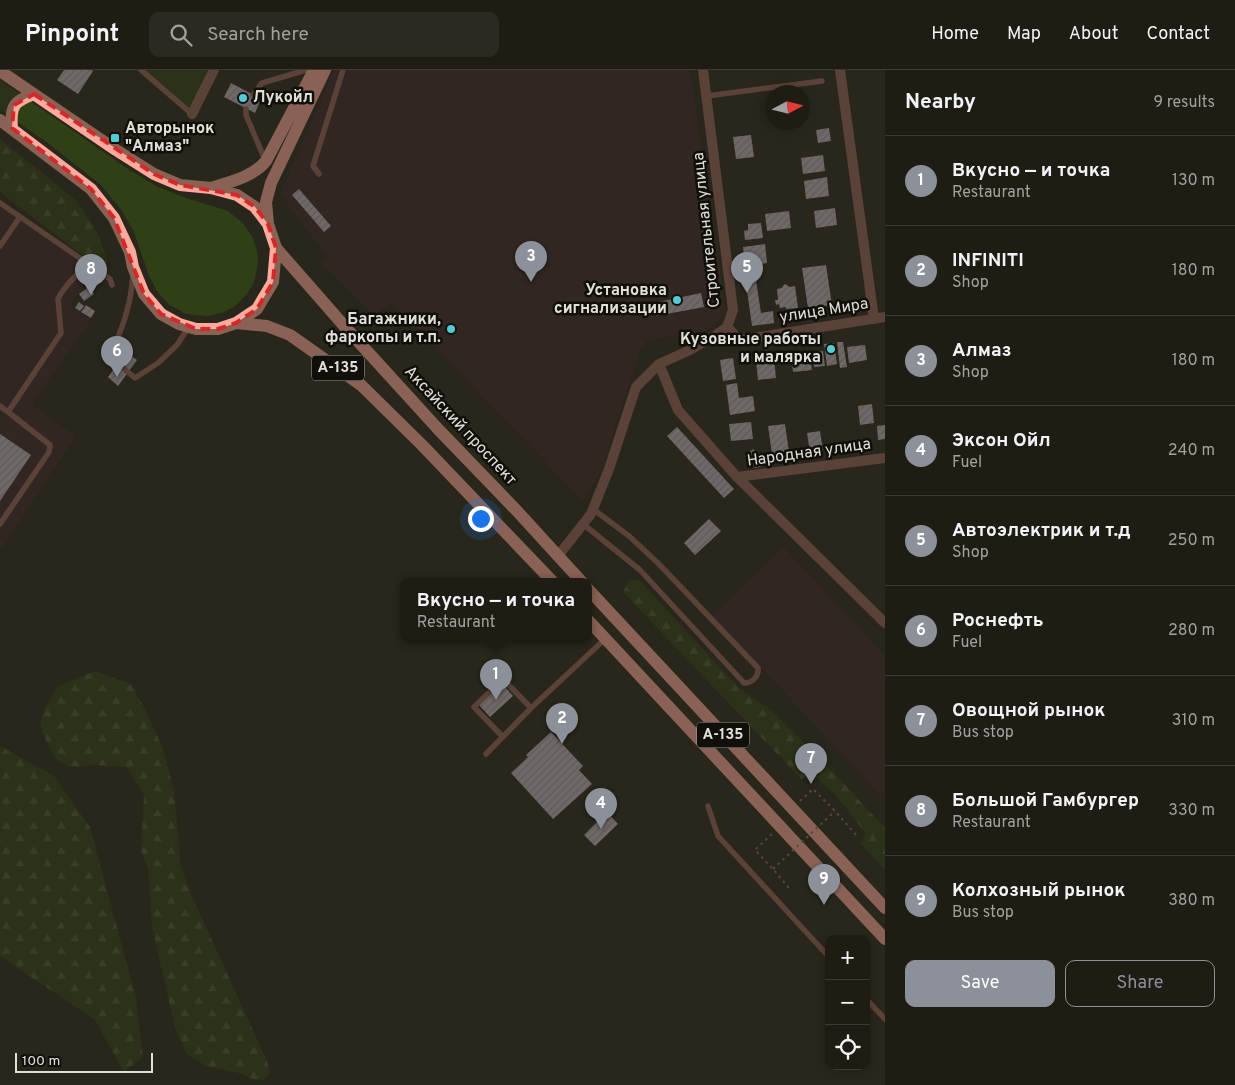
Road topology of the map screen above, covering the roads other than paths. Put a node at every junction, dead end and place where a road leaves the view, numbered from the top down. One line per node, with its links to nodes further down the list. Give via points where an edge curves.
1 (141, 70): 15 (lane)
2 (214, 70): 15 (street)
3 (306, 70): 12 (lane, via 262,83)
4 (314, 70): 18 (main road)
5 (325, 70): 23 (main road, via 271,183 266,202)
6 (343, 70): 19 (lane, via 313,166)
7 (703, 70): 13 (street, Строительная улица)
8 (840, 70): 30 (street)
9 (0, 71): 11 (main road)
10 (822, 81): 13 (lane)
11 (34, 94): 17 (main road, via 14,105); 20 (main road, via 154,174 180,184)
12 (253, 95)
13 (707, 96): 33 (street, Строительная улица, via 733,310)
14 (246, 108): 18 (lane, via 246,115)
15 (192, 114)
16 (0, 120): 17 (main road)
17 (12, 128): 27 (main road, via 91,190 114,218 130,252)
18 (266, 160): 20 (main road, via 261,167 238,180)
19 (319, 174)
20 (211, 188): 23 (main road, via 237,195 255,207)
21 (0, 203): 22 (lane)
22 (20, 216): 24 (lane); 26 (lane)
23 (268, 224): 25 (main road)
24 (0, 246)
25 (276, 248): 31 (main road, via 273,282 257,309); 42 (main road, Аксайский проспект / А-135, via 438,429)
26 (87, 263): 28 (lane); 36 (lane, via 60,294 60,333)
27 (133, 267): 32 (main road, via 144,294 162,314); 32 (lane, via 126,319 110,358 135,378 177,345)
28 (112, 285)
29 (885, 317): 30 (street, улица Мира)
30 (874, 319): 33 (street, улица Мира, via 740,340)
31 (236, 323): 32 (main road, via 218,329); 43 (main road, А-135, via 267,326 290,335 361,385)
32 (188, 327)
33 (726, 327): 34 (street, via 690,350)
34 (659, 364): 38 (street, via 678,410); 39 (street, via 636,387)
35 (0, 406): 36 (lane)
36 (8, 412): 40 (lane, via 50,445 49,452)
37 (885, 458): 38 (street, Народная улица)
38 (738, 478): 46 (street)
39 (593, 509): 41 (street); 41 (lane, via 658,563 758,668 759,673 754,679 744,683 640,570)
40 (0, 524)
41 (583, 524): 42 (street)
42 (558, 556): 44 (main road, Аксайский проспект / А-135)
43 (549, 578)
44 (578, 578)
45 (592, 593): 53 (main road, А-135)
46 (885, 623)
47 (592, 624): 48 (main road, А-135)
48 (606, 638): 49 (lane); 54 (main road, А-135)
49 (532, 708): 50 (lane); 50 (lane, via 503,679 474,707)
50 (503, 737): 51 (lane)
51 (486, 754)
52 (708, 806): 55 (lane, via 718,836)
53 (885, 908)
54 (885, 939)
55 (825, 953)
56 (870, 1003): 57 (lane)
57 (885, 1019)

